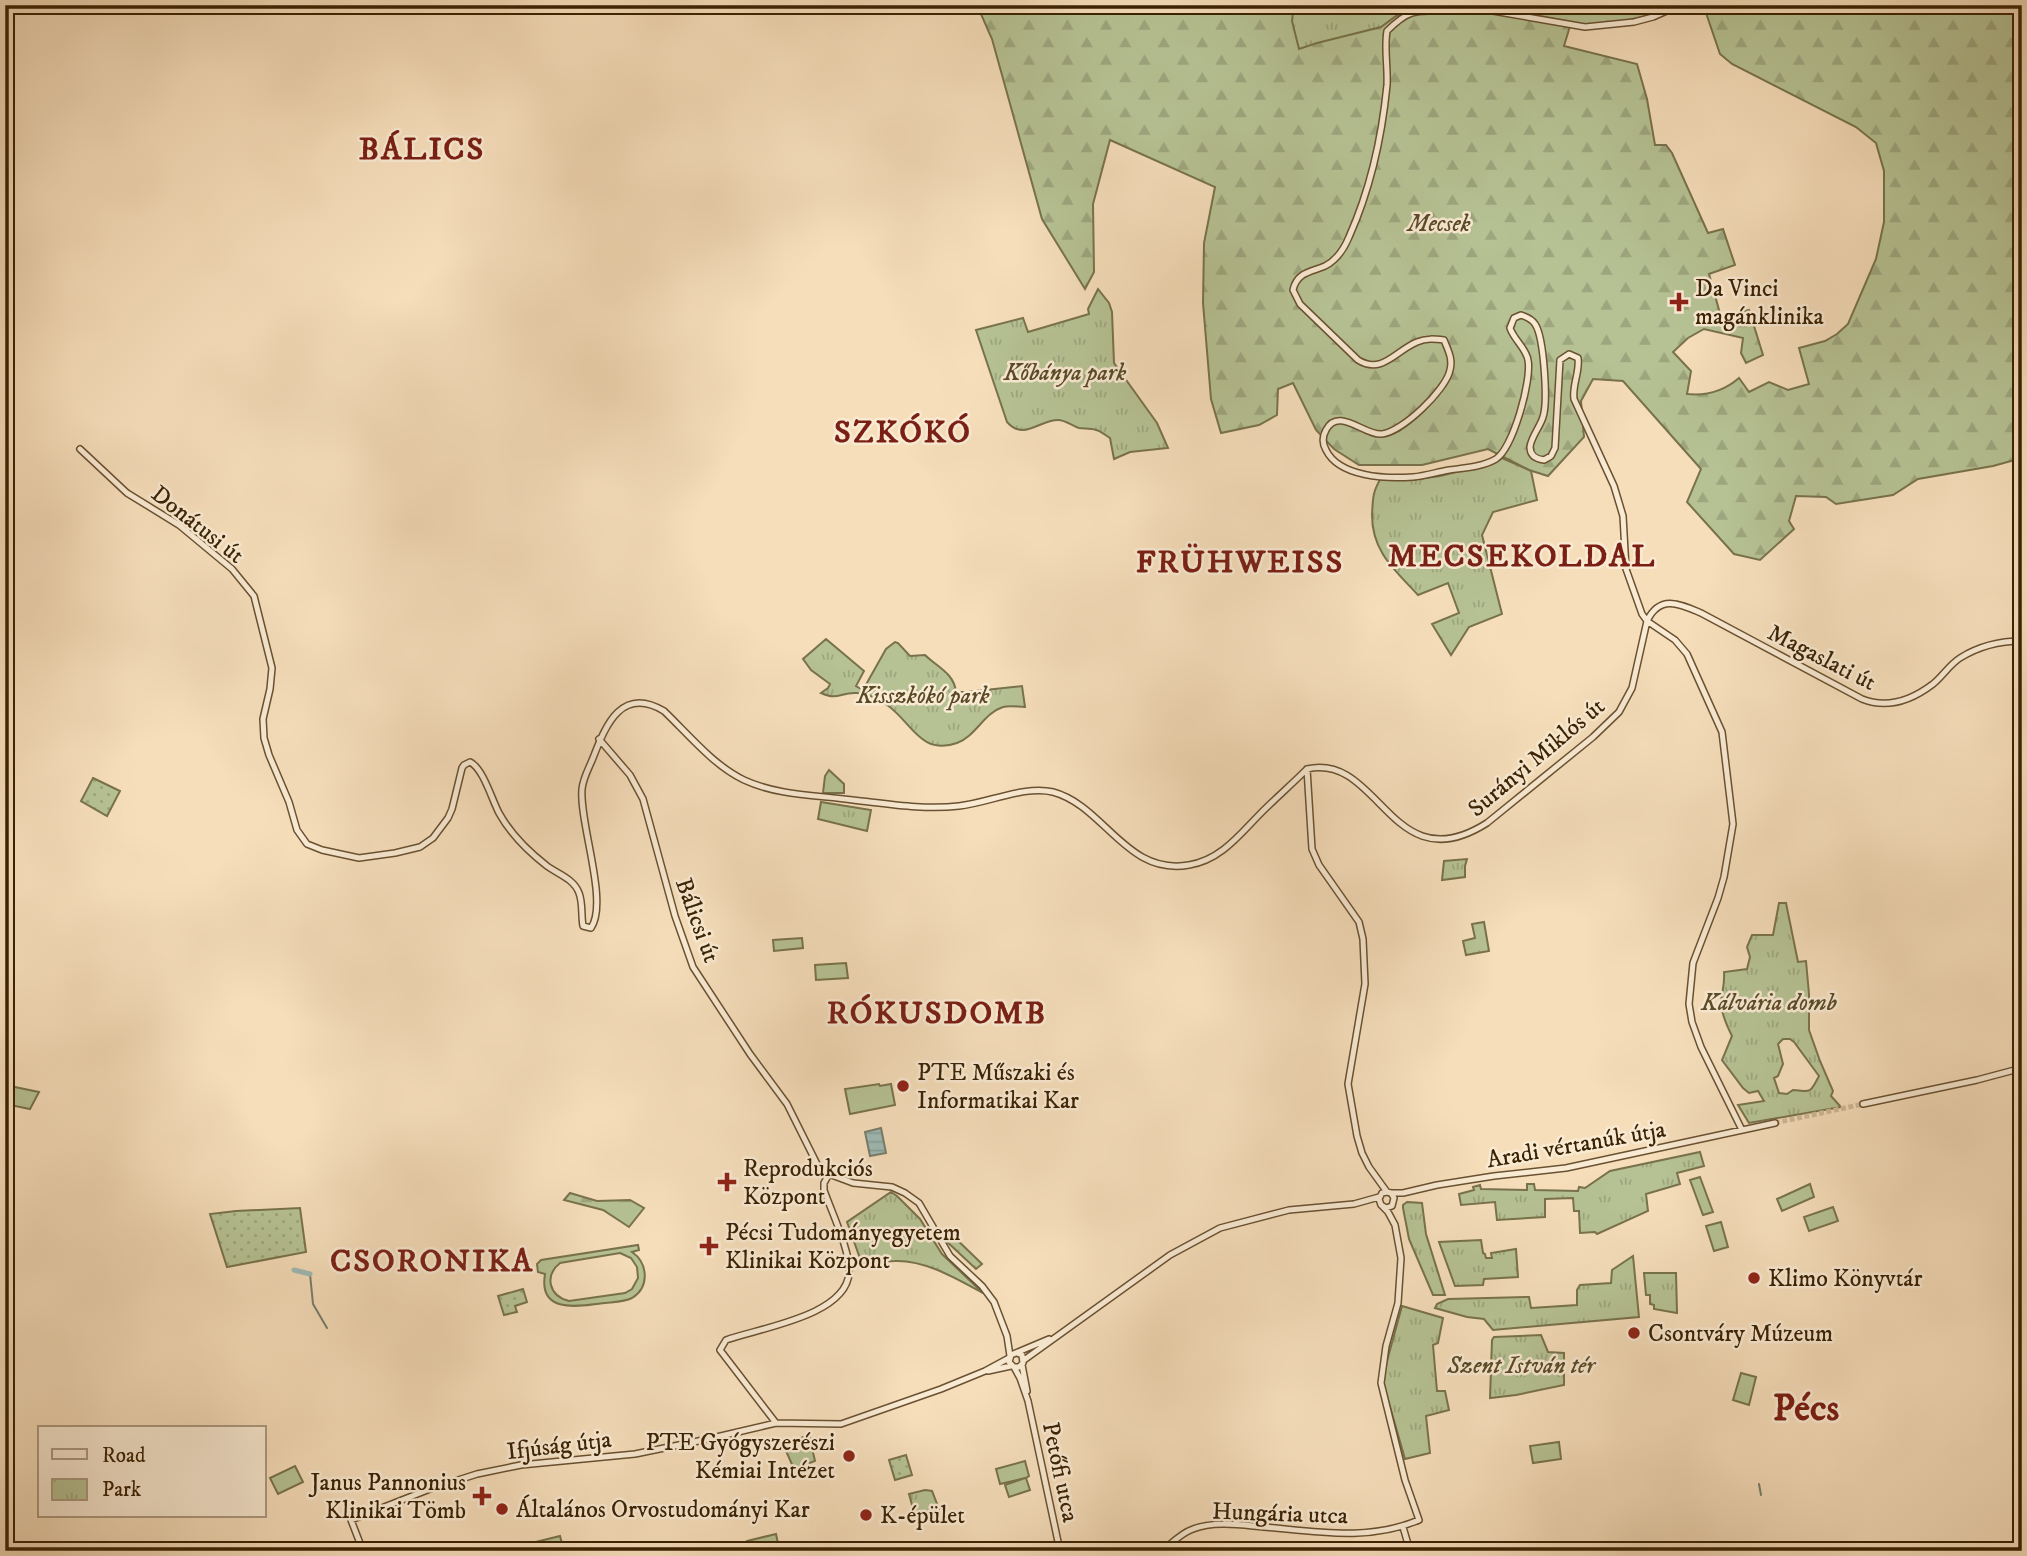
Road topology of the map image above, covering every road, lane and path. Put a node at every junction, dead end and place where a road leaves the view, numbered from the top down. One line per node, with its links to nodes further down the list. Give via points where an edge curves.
1 (1453, 5): 5 (street, via 1411,13 1387,31 1387,84 1378,145 1350,236 1338,256 1304,273 1293,290 1300,304 1366,365 1378,366 1420,341 1444,340 1450,369 1429,401 1392,432 1371,433 1334,421 1323,436 1325,449 1341,466 1400,478 1481,465 1497,458 1516,421 1529,371 1526,352 1510,324 1517,316 1528,318 1539,333 1546,402 1531,443 1532,454 1544,460 1555,448 1560,360 1574,355 1579,365 1574,399 1614,486 1623,516 1626,569)
2 (1458, 5): 3 (street, via 1585,27 1634,22)
3 (1680, 5)
4 (80, 449): 7 (street, Donátusi út, via 127,493 179,525 232,569 254,596 272,668 264,738 297,831 312,848 359,858 420,847 448,818 462,768 470,762 515,835 576,887 583,926 591,928 596,895 582,787)
5 (1647, 621): 6 (street, Magaslati út, via 1658,607 1680,604 1862,699 1883,705 1904,700 1933,684 1971,652 1995,643); 8 (street, Surányi Miklós út, via 1632,688 1619,712 1471,833 1445,839 1418,834 1399,823 1355,779 1330,768); 12 (street, via 1687,654 1722,732 1733,824 1718,898 1693,963 1689,1004 1701,1047)
6 (2022, 641)
7 (599, 740): 8 (street, via 618,711 643,703 664,711 724,768 770,790 934,807 961,806 1032,790 1056,793 1076,803 1129,849 1161,864 1189,865 1219,853); 13 (street, Bálicsi út, via 643,799 693,967 787,1104 818,1166)
8 (1307, 769): 14 (street, via 1312,849 1359,922 1363,939 1365,984 1348,1084 1359,1144)
9 (2022, 1068): 10 (street)
10 (1863, 1104)
11 (1775, 1123): 12 (street, Aradi vértanúk útja)
12 (1742, 1130): 15 (street, Aradi vértanúk útja, via 1566,1168)
13 (829, 1174): 22 (street, via 853,1183 892,1187 919,1203 950,1256 988,1293); 30 (street, via 824,1190 849,1268 844,1288 812,1314 726,1340 720,1350)
14 (1375, 1176): 16 (street); 17 (street)
15 (1416, 1191): 16 (street, Aradi vértanúk útja); 18 (street, Aradi vértanúk útja)
16 (1389, 1193): 17 (street); 18 (street)
17 (1380, 1196): 19 (street); 20 (street)
18 (1394, 1203): 20 (street); 21 (street)
19 (1354, 1204): 20 (street); 23 (street, via 1289,1210 1220,1228 1170,1255)
20 (1382, 1206): 21 (street)
21 (1395, 1225): 31 (street, Hungária utca, via 1401,1258 1398,1303 1381,1383 1419,1520)
22 (1007, 1336): 24 (street); 25 (street)
23 (1055, 1337): 24 (street); 26 (street)
24 (1017, 1353): 25 (street); 26 (street)
25 (1009, 1357): 27 (street, Petőfi utca); 28 (street)
26 (1023, 1363): 27 (street); 29 (street, Petőfi utca)
27 (1012, 1367): 28 (street); 29 (street, Petőfi utca)
28 (985, 1371): 30 (street, Ifjúság útja, via 841,1424)
29 (1028, 1401): 33 (street, Petőfi utca)
30 (776, 1423): 32 (street, Ifjúság útja, via 635,1454 477,1474 351,1520)
31 (1403, 1527): 34 (street, Hungária utca, via 1335,1534 1208,1525 1191,1529); 35 (street)
32 (363, 1551)
33 (1060, 1551)
34 (1162, 1551)
35 (1410, 1551)

